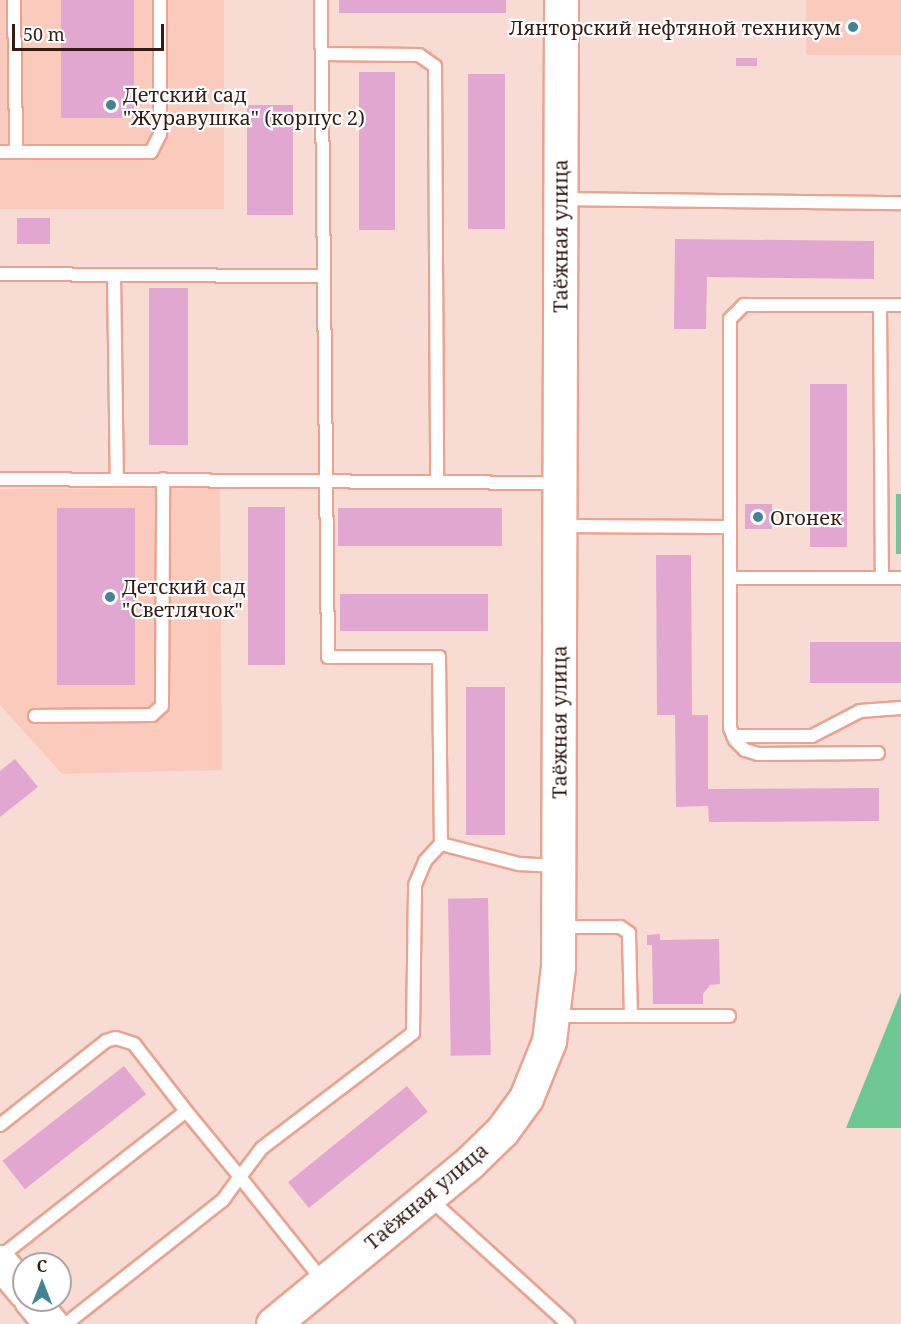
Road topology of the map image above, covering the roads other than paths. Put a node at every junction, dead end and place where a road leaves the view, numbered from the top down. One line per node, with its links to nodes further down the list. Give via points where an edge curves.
1 (15, 0): 7 (lane)
2 (160, 0): 7 (lane, via 158,146 142,154)
3 (321, 0): 5 (lane)
4 (561, 0): 8 (street, Таёжная улица)
5 (322, 54): 12 (lane); 19 (lane, via 419,55 435,66)
6 (0, 152): 7 (lane)
7 (16, 152)
8 (561, 200): 9 (lane); 20 (street, Таёжная улица)
9 (901, 203)
10 (0, 274): 11 (lane)
11 (114, 275): 12 (lane); 16 (lane)
12 (324, 276): 18 (lane)
13 (880, 305): 14 (lane); 22 (lane, via 744,305 730,319); 24 (lane)
14 (901, 305)
15 (0, 479): 16 (lane)
16 (117, 479): 17 (lane)
17 (163, 479): 18 (lane); 27 (lane, via 162,706 152,715)
18 (327, 480): 19 (lane); 30 (lane, via 328,657 439,657)
19 (437, 481): 20 (lane)
20 (559, 483): 21 (street, Таёжная улица)
21 (559, 526): 22 (lane); 31 (street, Таёжная улица)
22 (730, 527): 23 (lane)
23 (730, 578): 24 (lane); 28 (lane)
24 (882, 578): 25 (lane)
25 (901, 578)
26 (901, 708): 28 (lane, via 870,708 812,736)
27 (35, 716)
28 (733, 736): 29 (lane, via 745,750 759,754)
29 (878, 753)
30 (441, 844): 31 (lane, via 519,864); 38 (lane, via 425,861 415,885 413,1033 262,1148)
31 (559, 866): 32 (street, Таёжная улица)
32 (558, 927): 33 (street, Таёжная улица); 34 (lane, via 620,927 629,933)
33 (554, 1016): 34 (lane); 39 (street, Таёжная улица, via 540,1070 526,1098 501,1131)
34 (631, 1016): 35 (lane)
35 (729, 1016)
36 (186, 1111): 37 (lane, via 134,1044 116,1038 106,1041); 38 (lane); 40 (lane)
37 (0, 1125)
38 (240, 1178): 43 (lane); 46 (lane, via 223,1200)
39 (428, 1197): 43 (street, Таёжная улица); 48 (lane)
40 (0, 1257)
41 (0, 1262): 42 (street)
42 (12, 1276)
43 (324, 1282): 47 (street, Таёжная улица)
44 (41, 1312): 45 (street)
45 (51, 1324)
46 (66, 1324)
47 (273, 1324)
48 (568, 1324)

